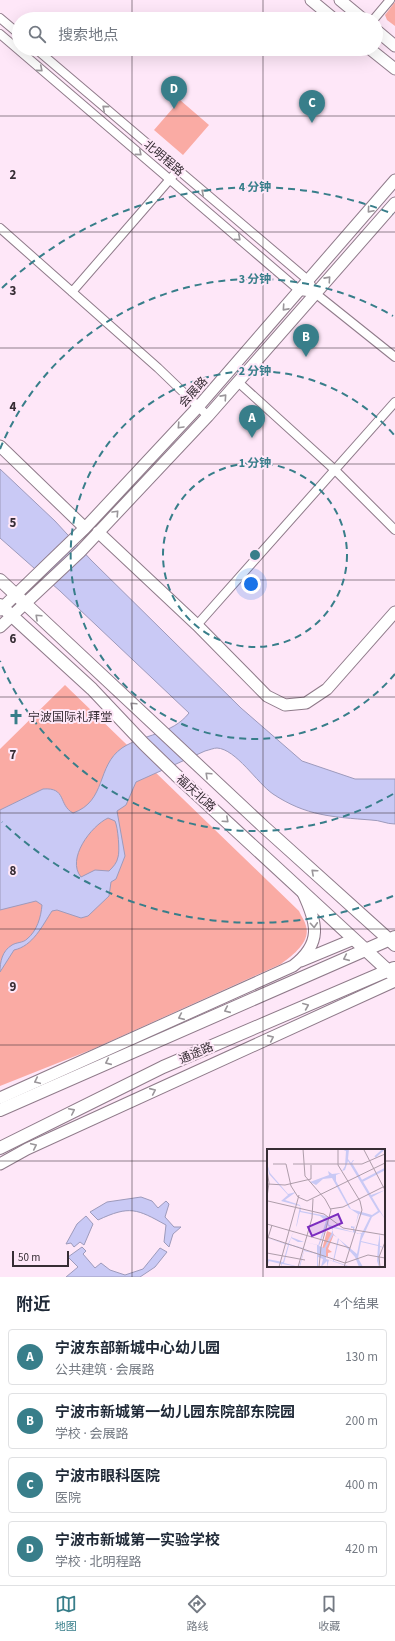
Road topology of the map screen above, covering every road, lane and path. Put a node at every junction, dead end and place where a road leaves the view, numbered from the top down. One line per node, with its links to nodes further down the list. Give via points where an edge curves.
1 (311, 0): 4 (street)
2 (340, 0): 5 (street)
3 (390, 0): 6 (street)
4 (326, 12)
5 (355, 12)
6 (380, 12)
7 (0, 18): 8 (street)
8 (12, 28)
9 (0, 34): 11 (street, 北明程路, one-way to 11)
10 (383, 36): 12 (street)
11 (12, 44)
12 (395, 46)
13 (26, 56): 18 (street, 北明程路, one-way to 18)
14 (44, 56): 17 (street, 北明程路, one-way to 14)
15 (379, 56): 16 (street)
16 (395, 69)
17 (178, 170): 18 (street); 22 (street, 北明程路, one-way to 17)
18 (170, 179): 23 (street, 北明程路, one-way to 23); 24 (street)
19 (395, 180): 22 (street, 会展路, one-way to 22)
20 (395, 203): 25 (street, 会展路, one-way to 20)
21 (0, 228): 24 (street)
22 (309, 281): 23 (street, 会展路); 25 (street, 北明程路)
23 (300, 291): 25 (street); 29 (street, 会展路, one-way to 29)
24 (72, 292): 29 (street)
25 (315, 293): 26 (street, 北明程路); 27 (street, 会展路)
26 (395, 357)
27 (238, 382): 30 (street, 会展路, one-way to 27); 32 (street)
28 (395, 402): 32 (street)
29 (198, 407): 30 (street); 33 (street, 会展路, one-way to 33)
30 (208, 416): 35 (street, 会展路, one-way to 30)
31 (0, 446): 33 (street)
32 (335, 470): 34 (street); 41 (street)
33 (85, 528): 37 (street, 会展路)
34 (395, 530)
35 (98, 532): 38 (street, 会展路); 41 (street)
36 (0, 580): 37 (main road, 福庆北路)
37 (16, 595): 38 (main road, 福庆北路); 39 (street, 会展路)
38 (25, 604): 39 (street, 会展路); 44 (main road, 福庆北路, one-way to 38, via 196,763)
39 (3, 610): 42 (street, 会展路); 43 (main road, 福庆北路, one-way to 43, via 92,689 176,775)
40 (395, 612): 41 (street, via 327,689 306,703 285,705 267,696)
41 (197, 625)
42 (0, 627)
43 (301, 889): 45 (main road, 福庆北路); 47 (street, one-way to 47, via 314,916 315,930 313,942)
44 (394, 938): 46 (main road)
45 (354, 939): 46 (main road, 福庆北路); 47 (street)
46 (365, 950): 48 (main road, 福庆北路); 51 (main road, one-way to 51)
47 (300, 961): 50 (street, one-way to 50)
48 (393, 972): 52 (main road, 通途路, one-way to 48, via 163,1067)
49 (395, 981): 53 (street, one-way to 49, via 27,1149)
50 (0, 1098)
51 (0, 1110)
52 (0, 1148)
53 (0, 1164)

